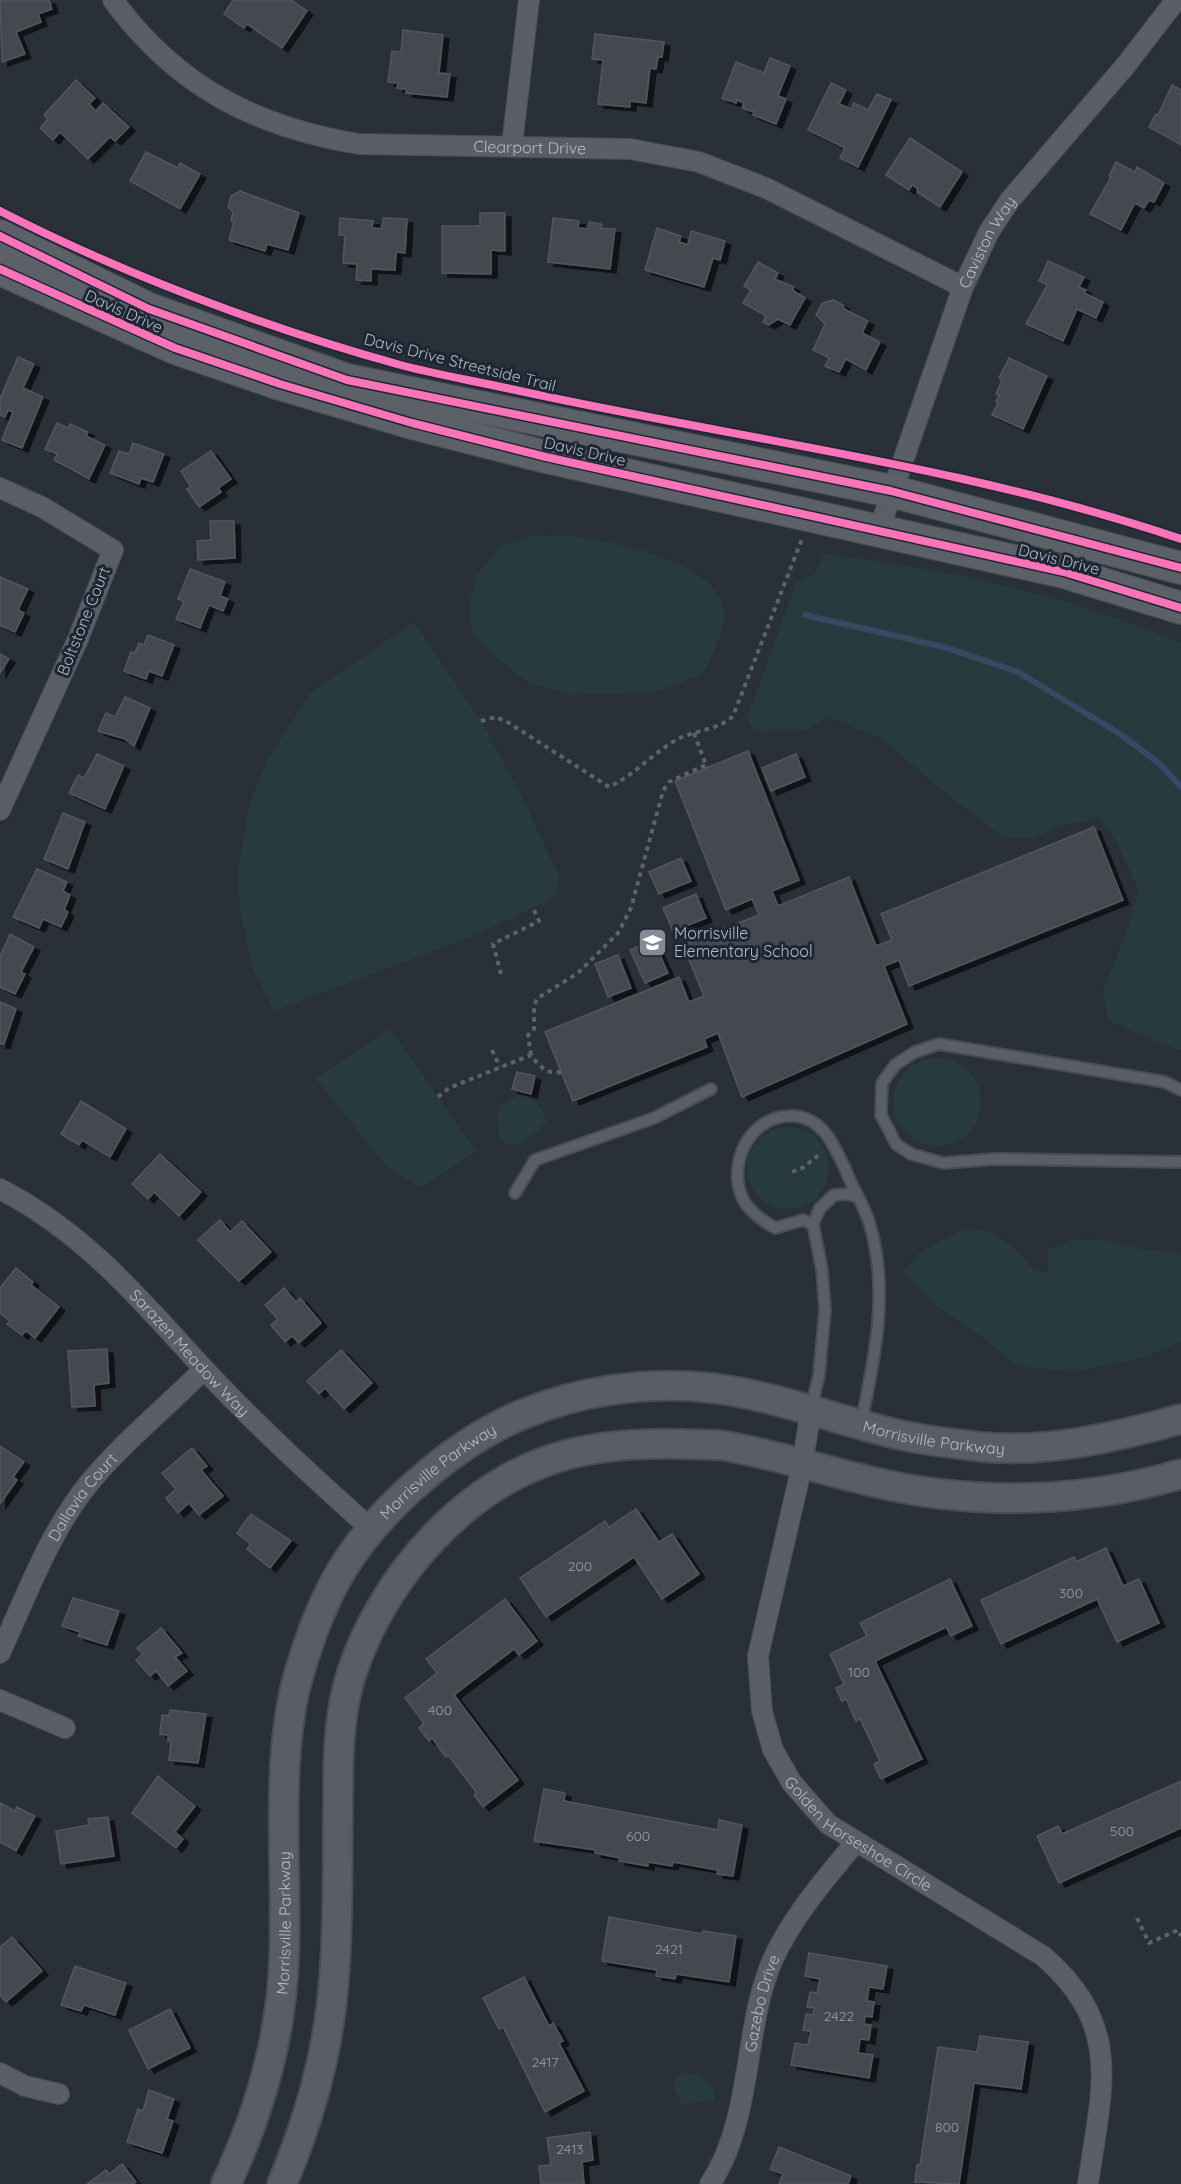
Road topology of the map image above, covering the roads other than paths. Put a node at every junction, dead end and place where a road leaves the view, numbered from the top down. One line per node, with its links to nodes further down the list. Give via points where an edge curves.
1 (114, 0): 4 (street, Clearport Drive, via 153,47 179,70 210,93 269,123 359,144)
2 (529, 0): 4 (street)
3 (1176, 0): 7 (street, Caviston Way, via 1010,200 989,232)
4 (512, 145): 7 (street, Clearport Drive, via 630,149 699,162 766,188)
5 (0, 236): 9 (main road, Davis Drive, via 149,309 347,380)
6 (0, 269): 10 (main road, Davis Drive, via 175,348 280,384 546,457)
7 (963, 287): 9 (street, Caviston Way)
8 (0, 488): 13 (street, Boltstone Court, via 42,507 112,550 78,639)
9 (891, 490): 10 (street, Caviston Way); 11 (main road, Davis Drive)
10 (879, 530): 12 (main road, Davis Drive, via 1064,572)
11 (1181, 568)
12 (1181, 608)
13 (0, 810)
14 (711, 1089): 18 (lane, via 654,1118 535,1160)
15 (1181, 1090): 16 (lane, via 1165,1082 939,1044 915,1052 895,1065 882,1083 881,1115 896,1144 911,1154 943,1163 995,1159)
16 (1181, 1162)
17 (0, 1189): 21 (street, Sarazen Meadow Way, via 78,1239 150,1307)
18 (515, 1192)
19 (856, 1197): 20 (lane, via 834,1195 820,1208); 20 (lane, via 834,1144 822,1129 794,1116 768,1120 754,1131 738,1160 742,1198 775,1228 803,1220); 24 (lane, via 870,1226 879,1296 877,1343)
20 (813, 1224): 22 (lane, via 825,1310 819,1375)
21 (204, 1369): 27 (street, Sarazen Meadow Way, via 300,1465); 28 (street, Dallavia Court, via 89,1484 46,1552)
22 (811, 1410): 24 (main road, Morrisville Parkway); 25 (street, Golden Horseshoe Circle); 27 (main road, Morrisville Parkway, via 700,1387 619,1388 572,1399 525,1413 455,1454 411,1487)
23 (1181, 1419): 24 (main road, Morrisville Parkway, via 1088,1441 1033,1448 985,1447 905,1436)
24 (861, 1423)
25 (802, 1466): 26 (main road, via 936,1494 986,1498 1044,1498); 31 (street, Golden Horseshoe Circle, via 759,1641 762,1711 773,1750 792,1783 828,1824); 35 (main road, via 725,1446 660,1443 566,1455 529,1469 474,1500 441,1530 401,1576 352,1671 339,1727 334,1978 328,2034 317,2087)
26 (1180, 1479)
27 (371, 1528): 34 (main road, Morrisville Parkway, via 340,1572 319,1614 289,1718 284,1963 277,2031 246,2141)
28 (0, 1653)
29 (0, 1701): 30 (street)
30 (64, 1728)
31 (855, 1843): 36 (street, Gazebo Drive, via 803,1908 773,1960 733,2137); 37 (street, Golden Horseshoe Circle, via 1043,1956 1064,1974 1078,1994 1092,2017 1104,2086)
32 (0, 2073): 33 (street)
33 (59, 2094)
34 (226, 2184)
35 (282, 2184)
36 (710, 2184)
37 (1088, 2184)

